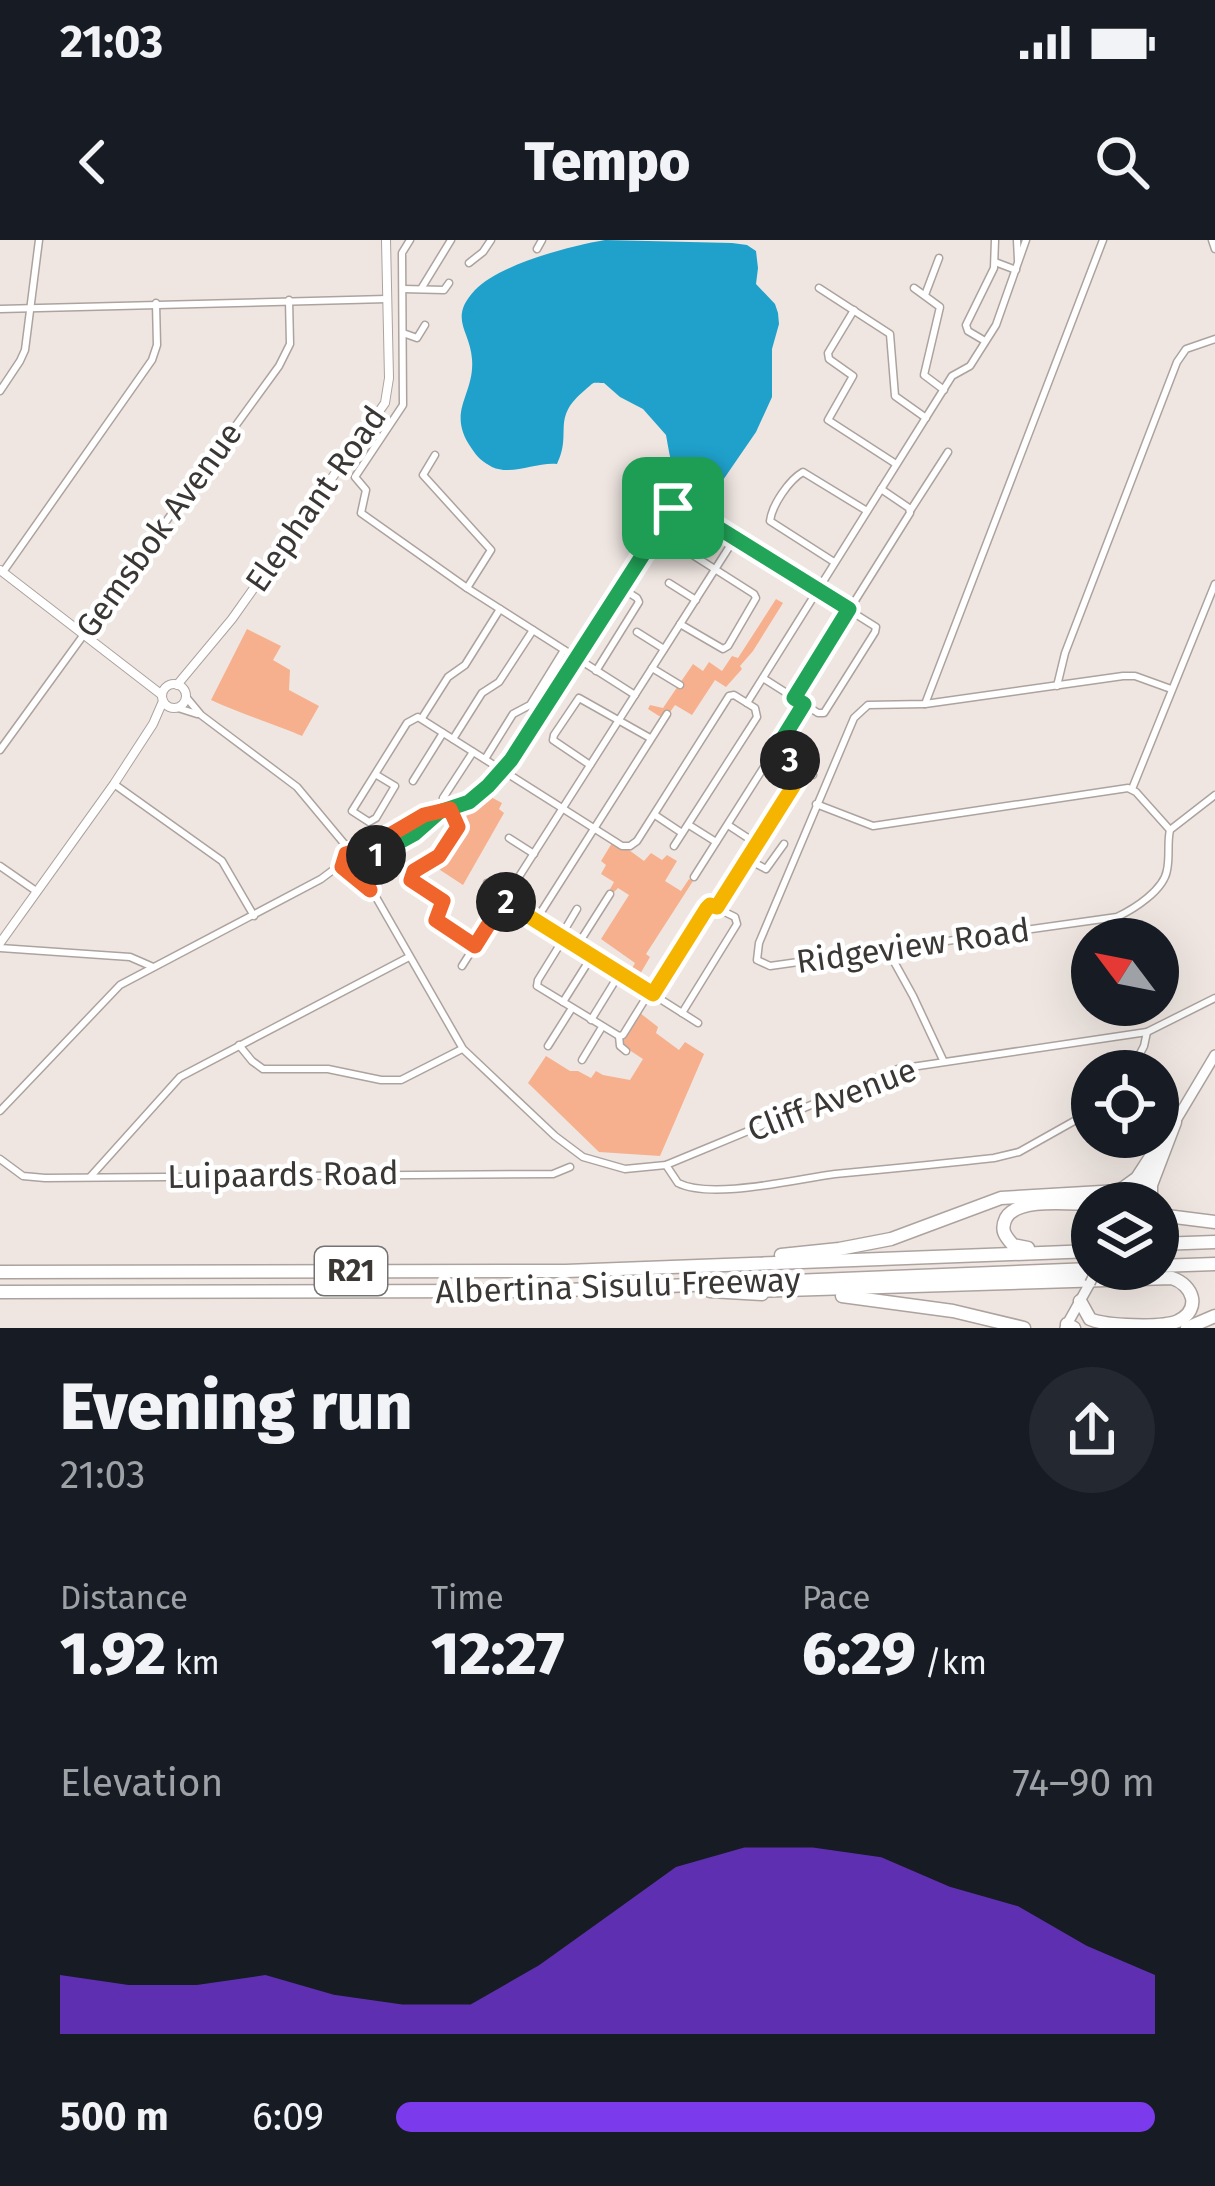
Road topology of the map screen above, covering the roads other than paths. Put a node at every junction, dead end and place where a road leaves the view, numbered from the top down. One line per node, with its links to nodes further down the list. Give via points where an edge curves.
1 (39, 240): 26 (street)
2 (386, 240): 23 (street, Elephant Road)
3 (410, 240): 20 (street, via 402,253)
4 (451, 240): 21 (street)
5 (490, 240): 15 (street)
6 (542, 240): 11 (street)
7 (995, 240): 14 (street)
8 (1021, 240): 16 (street)
9 (1102, 240): 77 (street)
10 (1212, 240): 12 (street)
11 (537, 249)
12 (1215, 249)
13 (939, 258): 22 (street)
14 (995, 262): 16 (street); 32 (street, via 966,325)
15 (469, 263)
16 (1018, 267): 32 (street)
17 (449, 283): 21 (street)
18 (819, 288): 28 (street)
19 (914, 288): 22 (street)
20 (403, 289): 21 (street); 30 (street)
21 (421, 289)
22 (925, 295): 33 (street, via 940,309 923,375)
23 (387, 299): 24 (street); 70 (street, Elephant Road, via 385,403)
24 (289, 300): 25 (street); 60 (street, Gemsbok Avenue, via 283,358)
25 (157, 303): 26 (street); 48 (street, via 152,360)
26 (31, 307): 27 (street); 34 (street, via 23,356)
27 (0, 308)
28 (854, 310): 35 (street, via 890,334 895,396); 38 (street, via 827,355 854,376 828,421)
29 (425, 325): 30 (street, via 417,338)
30 (404, 333): 51 (street, via 403,405 355,478 366,490 361,511)
31 (1215, 339): 69 (street, via 1177,362)
32 (986, 341): 33 (street)
33 (944, 390): 35 (street)
34 (0, 391)
35 (926, 418): 38 (street)
36 (948, 452): 41 (street)
37 (435, 454): 51 (street, via 423,475 490,550)
38 (896, 464): 39 (street)
39 (880, 489): 40 (street); 41 (street)
40 (867, 511): 46 (street); 46 (street, via 803,472 771,513 770,521)
41 (910, 511): 56 (street)
42 (695, 514): 43 (street, via 675,507); 43 (street, via 678,538); 44 (street)
43 (660, 529): 52 (street)
44 (735, 538): 47 (street); 53 (street)
45 (688, 552): 47 (street)
46 (835, 562): 53 (street)
47 (715, 569): 54 (street); 57 (street, via 756,596 728,646)
48 (1, 571): 60 (street)
49 (669, 583): 54 (street)
50 (1215, 584): 71 (street)
51 (466, 588): 55 (street)
52 (623, 589): 63 (street); 65 (street, via 639,602)
53 (818, 589): 56 (street); 67 (street)
54 (696, 599): 57 (street)
55 (500, 609): 58 (street); 81 (street)
56 (849, 609): 74 (street); 76 (street, via 875,632 824,713)
57 (680, 624): 61 (street)
58 (533, 630): 62 (street); 88 (street)
59 (637, 632): 61 (street)
60 (83, 633): 66 (street); 86 (street, Gemsbok Avenue)
61 (664, 649): 64 (street)
62 (564, 650): 63 (street); 92 (street)
63 (577, 658): 65 (street); 95 (street)
64 (652, 668): 68 (street); 72 (street)
65 (596, 671): 72 (street)
66 (144, 678): 70 (street); 73 (street)
67 (763, 678): 74 (street); 75 (street)
68 (680, 685)
69 (1057, 686): 71 (street, via 1136,676); 77 (street)
70 (180, 689): 73 (street); 78 (street); 80 (street)
71 (1172, 689): 100 (street)
72 (635, 695): 82 (street)
73 (163, 698): 78 (street); 83 (street)
74 (794, 698): 76 (street)
75 (747, 703): 107 (street, via 729,696); 108 (street, via 757,717)
76 (804, 704): 90 (street)
77 (925, 704): 103 (street, via 868,705 854,718)
78 (175, 708): 80 (street); 83 (street)
79 (667, 714): 87 (street)
80 (201, 715): 120 (street, via 288,778)
81 (422, 719): 85 (street); 96 (street, via 407,723)
82 (618, 721): 87 (street); 93 (street); 93 (street, via 579,698 554,735)
83 (152, 724): 99 (street)
84 (0, 731): 86 (street)
85 (443, 733): 88 (street); 98 (street)
86 (8, 737): 89 (street, Gemsbok Avenue)
87 (650, 738): 110 (street)
88 (453, 739): 91 (street)
89 (0, 750)
90 (775, 751): 94 (street); 109 (street)
91 (473, 752): 92 (street); 102 (street)
92 (484, 759): 95 (street)
93 (590, 766): 104 (street)
94 (804, 769): 97 (street); 115 (street)
95 (502, 770): 104 (street); 105 (street)
96 (376, 774): 96 (street, via 352,811 369,822 395,786)
97 (813, 775)
98 (413, 781)
99 (114, 784): 124 (street); 129 (street, via 222,861)
100 (1132, 789): 103 (street, via 873,826); 111 (street)
101 (1215, 795): 111 (street)
102 (443, 798)
103 (816, 804): 135 (street, Ridgeview Road, via 758,960 770,966)
104 (562, 808): 110 (street); 118 (street)
105 (450, 809): 106 (street); 133 (street, via 458,827 411,880 443,901 436,920)
106 (439, 812): 120 (street, via 417,818); 120 (street)
107 (654, 814): 110 (street, via 630,847); 112 (street)
108 (688, 824): 112 (street); 114 (street)
109 (728, 825): 114 (street); 115 (street)
110 (593, 828): 130 (street)
111 (1170, 830): 135 (street, Ridgeview Road, via 1166,877 1122,914)
112 (682, 833): 117 (street)
113 (509, 838): 118 (street)
114 (716, 842): 122 (street)
115 (757, 844): 119 (street)
116 (784, 844): 119 (street, via 766,869)
117 (674, 846)
118 (534, 854): 126 (street)
119 (747, 860): 127 (street)
120 (352, 864): 129 (street); 137 (street)
121 (0, 866): 124 (street)
122 (694, 877)
123 (487, 884): 126 (street)
124 (37, 892): 132 (street)
125 (610, 894): 134 (street)
126 (505, 898): 130 (street); 133 (street)
127 (717, 907): 141 (street, via 707,908); 145 (street, via 737,924)
128 (577, 909): 131 (street)
129 (254, 916): 139 (street)
130 (536, 920): 131 (street)
131 (562, 937): 134 (street); 143 (street, via 537,982)
132 (0, 946): 139 (street, via 130,957)
133 (475, 946): 138 (street)
134 (577, 946): 136 (street)
135 (887, 949): 158 (street)
136 (592, 956): 140 (street); 143 (street)
137 (409, 957): 151 (street); 153 (street)
138 (462, 965)
139 (153, 967): 159 (street, via 109,994)
140 (620, 974): 141 (street); 146 (street)
141 (651, 993): 145 (street); 150 (street)
142 (1215, 998): 149 (street, Cliff Avenue)
143 (562, 1002): 144 (street)
144 (572, 1008): 146 (street); 152 (street)
145 (682, 1012): 147 (street)
146 (591, 1020): 148 (street)
147 (698, 1023)
148 (602, 1027): 150 (street); 157 (street)
149 (1147, 1032): 154 (street); 158 (street, Cliff Avenue)
150 (619, 1036): 155 (street)
151 (239, 1045): 153 (street, via 263,1069 336,1070 391,1082); 166 (street, via 180,1077)
152 (548, 1046)
153 (463, 1048): 164 (street, Cliff Avenue, via 590,1160)
154 (1142, 1050)
155 (626, 1051)
156 (1215, 1054): 160 (main road)
157 (582, 1060)
158 (943, 1060): 164 (street, Cliff Avenue, via 886,1072)
159 (0, 1111)
160 (1179, 1115)
161 (1071, 1123): 164 (street, via 1019,1152 752,1186 692,1189)
162 (1152, 1158): 167 (highway)
163 (0, 1159): 166 (street, Luipaards Road, via 30,1178)
164 (666, 1166)
165 (571, 1167): 166 (street, Luipaards Road, via 553,1174)
166 (91, 1177)
167 (1132, 1182)
168 (1071, 1194): 178 (highway, via 1001,1198 891,1239)
169 (1071, 1204): 174 (highway, via 1026,1204 1003,1227 1018,1247)
170 (1179, 1218): 171 (highway)
171 (1215, 1222)
172 (1215, 1244): 173 (highway)
173 (1179, 1245)
174 (1071, 1248)
175 (1071, 1250): 178 (highway, Albertina Sisulu Freeway / R21)
176 (1215, 1264): 177 (highway)
177 (1179, 1265)
178 (702, 1266): 179 (highway, Albertina Sisulu Freeway / R21)
179 (0, 1272)
180 (1071, 1275): 182 (highway, Albertina Sisulu Freeway / R21)
181 (1085, 1290): 185 (main road)
182 (542, 1291): 183 (highway); 184 (highway, Albertina Sisulu Freeway / R21)
183 (710, 1291): 185 (highway, via 1172,1278 1186,1285 1192,1304 1171,1323 1102,1324); 188 (highway, via 860,1297)
184 (0, 1292)
185 (1080, 1301): 187 (main road)
186 (1215, 1316): 189 (highway)
187 (1069, 1327)
188 (1024, 1328)
189 (1187, 1328)

